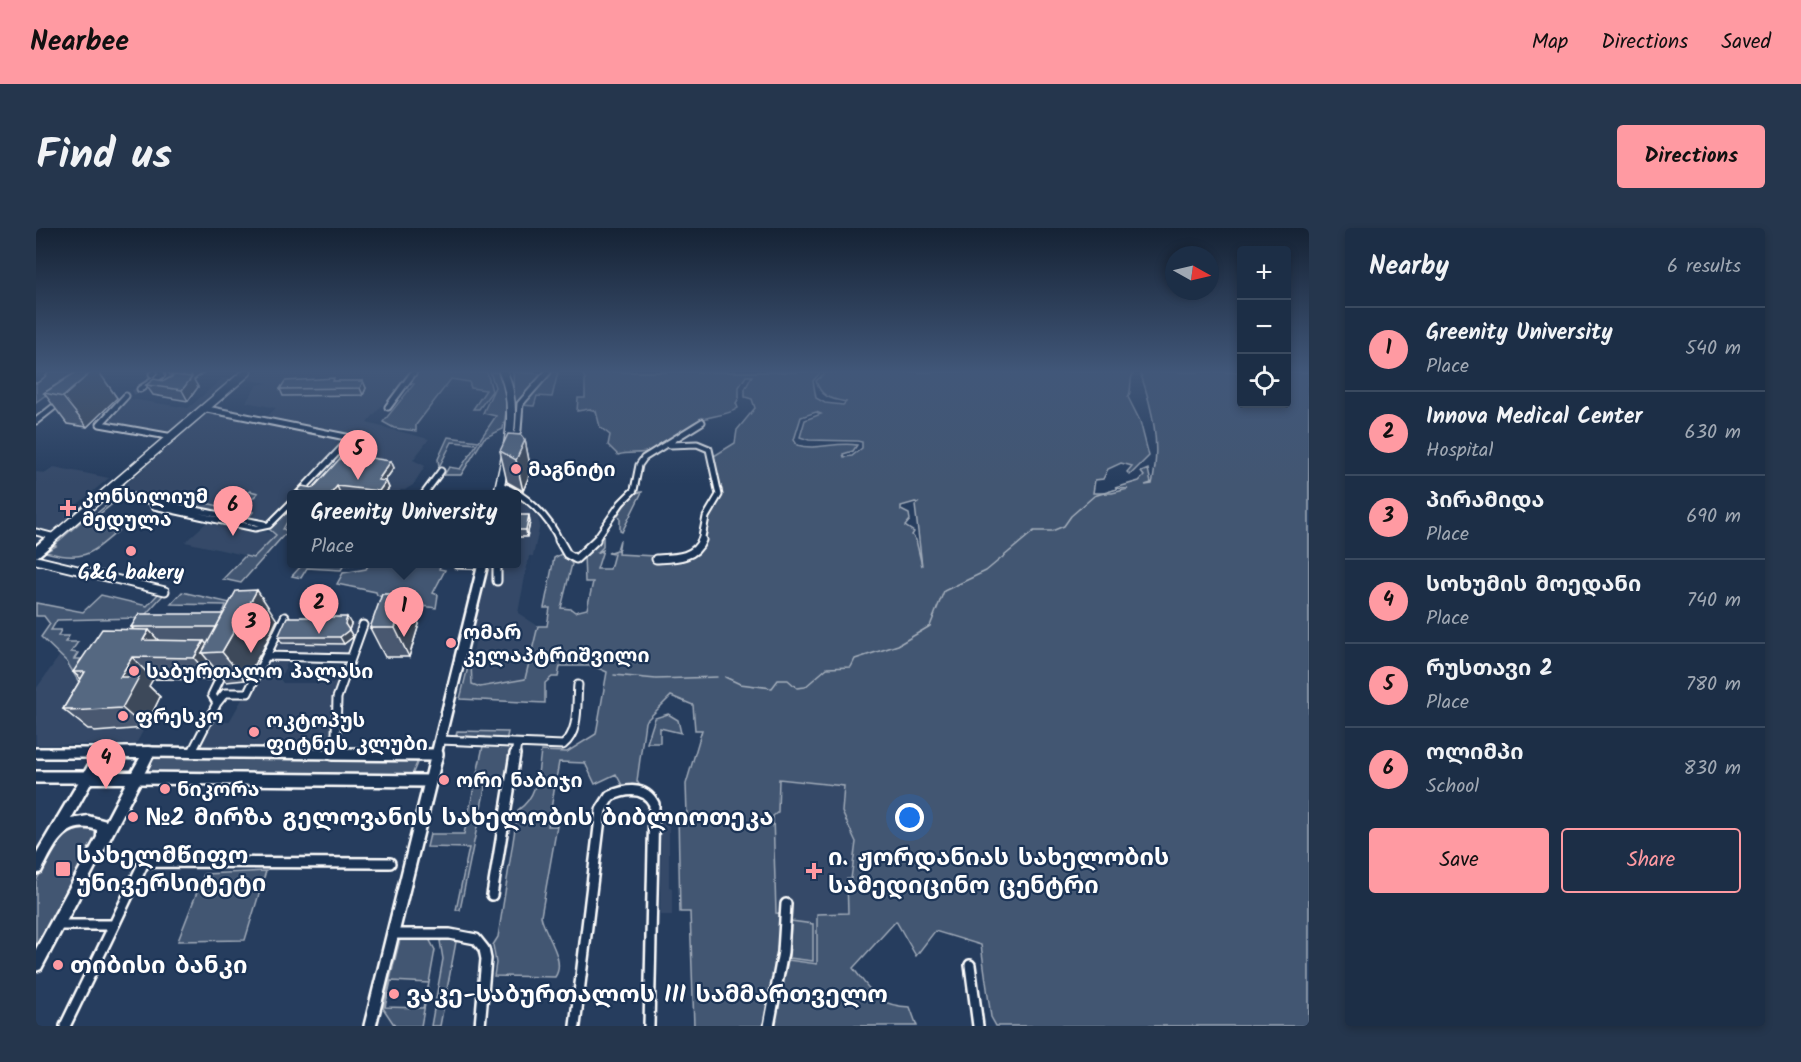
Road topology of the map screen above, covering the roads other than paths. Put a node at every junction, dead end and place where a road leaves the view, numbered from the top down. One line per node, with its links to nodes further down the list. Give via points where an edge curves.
1 (51, 409): 7 (street)
2 (112, 409): 9 (street, via 100,424)
3 (207, 409): 9 (street)
4 (208, 409): 14 (street, via 351,438)
5 (510, 409): 11 (street)
6 (520, 409): 11 (street, via 518,430)
7 (36, 421)
8 (702, 422): 10 (street)
9 (173, 437): 18 (street)
10 (668, 444): 19 (street, via 641,462 634,490 600,536 576,559 567,554 547,522); 24 (street, via 697,444 708,449 719,495 706,517 701,544 679,558)
11 (506, 447): 13 (street)
12 (441, 471): 15 (street)
13 (500, 485): 16 (street); 17 (street)
14 (303, 490)
15 (428, 490)
16 (499, 490)
17 (511, 490)
18 (108, 492): 20 (street, via 255,528 269,525); 22 (street)
19 (521, 499)
20 (287, 505)
21 (36, 532): 22 (street)
22 (55, 537): 23 (street)
23 (36, 552)
24 (656, 559)
25 (36, 560): 29 (street)
26 (482, 568): 37 (street)
27 (497, 568): 28 (street)
28 (497, 581)
29 (165, 591)
30 (285, 617): 32 (street)
31 (363, 625): 33 (street)
32 (266, 656): 33 (street); 36 (street, via 248,693 225,693)
33 (351, 658): 43 (street, via 337,698 336,735)
34 (229, 660): 36 (street, via 213,692)
35 (578, 685): 38 (street, via 573,734 568,743)
36 (217, 703): 40 (street)
37 (440, 740): 38 (street); 44 (street)
38 (517, 744): 53 (street)
39 (148, 752): 40 (street); 42 (main road); 47 (main road)
40 (192, 752): 43 (street)
41 (36, 753): 42 (street)
42 (102, 753): 46 (main road)
43 (328, 754): 44 (street)
44 (436, 755): 48 (street)
45 (36, 777): 46 (street)
46 (88, 777): 47 (main road); 49 (main road)
47 (136, 778): 48 (street); 50 (main road)
48 (429, 781): 57 (street)
49 (54, 836): 50 (main road, via 69,824 87,823 103,825); 52 (main road)
50 (103, 838): 55 (main road)
51 (390, 863): 56 (street, via 144,861)
52 (36, 867)
53 (492, 895)
54 (786, 904): 65 (street, via 784,943)
55 (57, 925): 56 (street); 58 (main road)
56 (114, 925): 60 (street)
57 (393, 934): 61 (street); 62 (street, via 450,934 477,939 486,959)
58 (36, 964)
59 (970, 964): 66 (street)
60 (65, 1026)
61 (370, 1026)
62 (480, 1026)
63 (575, 1026): 64 (street, via 601,810 610,796 634,790 652,797 654,804)
64 (649, 1026)
65 (769, 1026)
66 (978, 1026)

